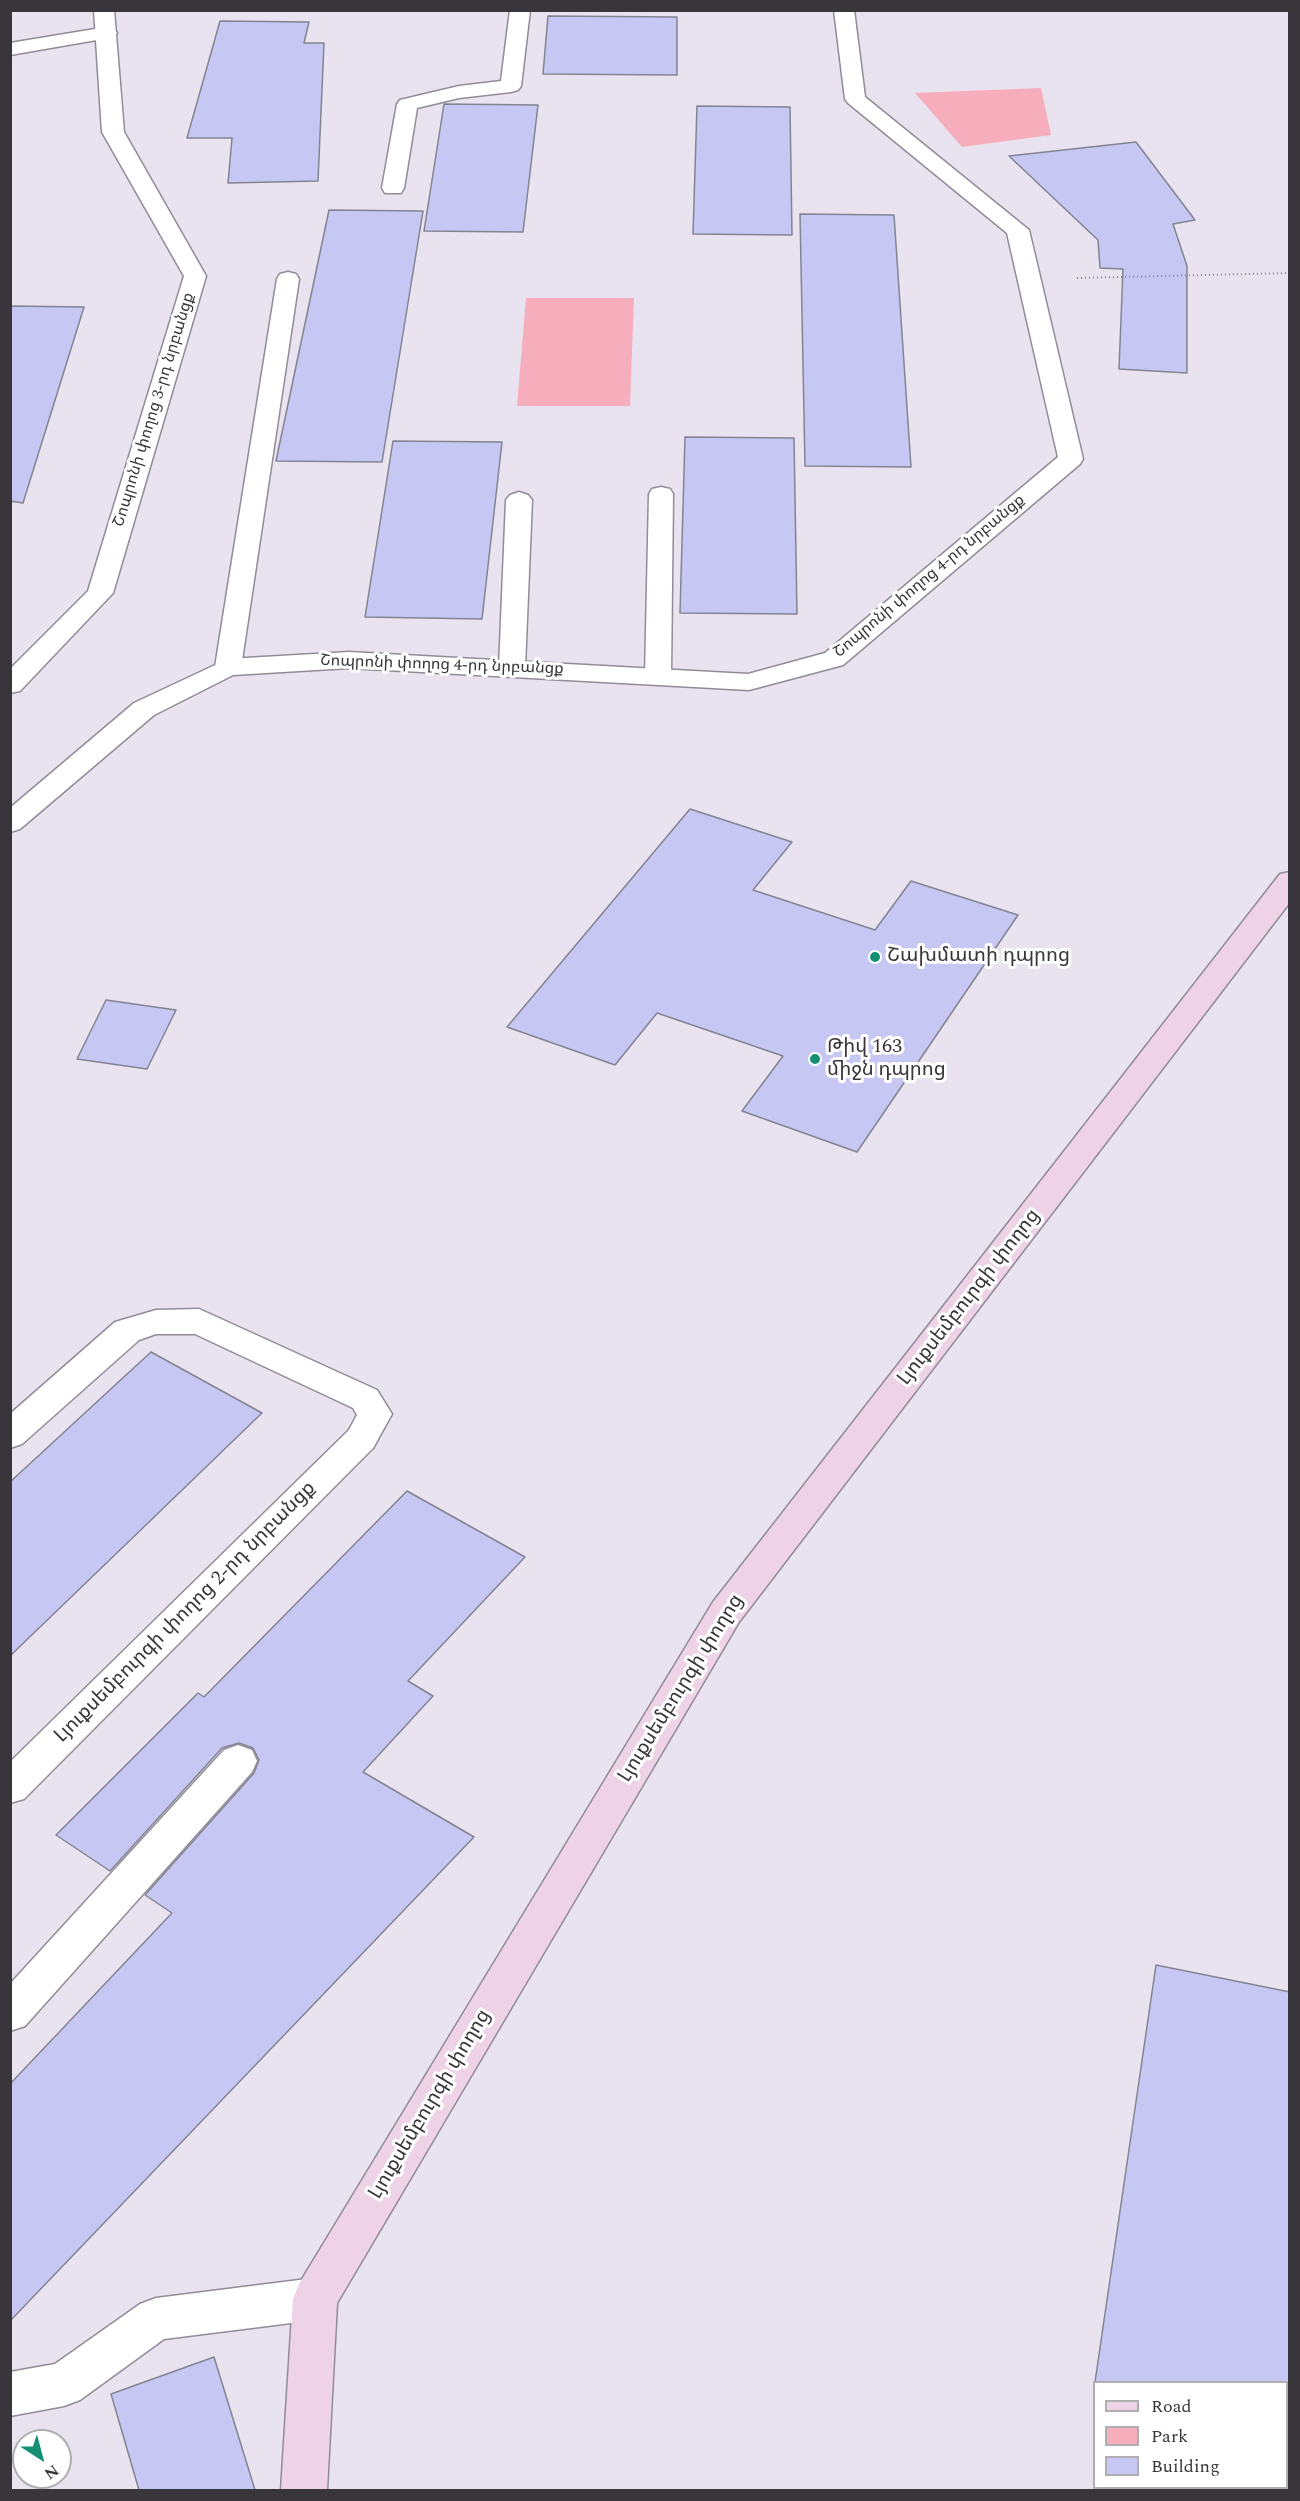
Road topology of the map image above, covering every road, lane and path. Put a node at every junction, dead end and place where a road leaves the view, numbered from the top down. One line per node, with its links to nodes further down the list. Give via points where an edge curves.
1 (520, 10): 5 (street, via 511,86 407,104)
2 (844, 10): 8 (street, Շոպրոնի փողոց 4-րդ նրբանցք, via 855,99 1018,230)
3 (105, 22): 4 (street); 14 (street, Շոպրոնի փողոց 3-րդ նրբանցք, via 113,132 195,276 100,593)
4 (10, 49)
5 (393, 188)
6 (1290, 273): 8 (path)
7 (288, 279): 11 (street)
8 (1029, 280): 13 (street, Շոպրոնի փողոց 4-րդ նրբանցք, via 1071,459 834,659 749,682)
9 (661, 494): 13 (street)
10 (519, 500): 12 (street)
11 (228, 667): 12 (street, Շոպրոնի փողոց 4-րդ նրբանցք, via 349,660); 15 (street, Շոպրոնի փողոց 4-րդ նրբանցք, via 144,710)
12 (512, 667): 13 (street, Շոպրոնի փողոց 4-րդ նրբանցք)
13 (658, 676)
14 (10, 685)
15 (10, 822)
16 (1290, 881): 21 (street, Լյուքսեմբուրգի փողոց, via 726,1612)
17 (10, 1436): 19 (street, Լյուքսեմբուրգի փողոց 2-րդ նրբանցք, via 127,1331 156,1322 199,1321 365,1399 375,1413 361,1439)
18 (238, 1761): 20 (street)
19 (10, 1787)
20 (10, 2013)
21 (315, 2299): 22 (street, via 156,2319 64,2384); 23 (street, Լյուքսեմբուրգի փողոց)
22 (10, 2394)
23 (304, 2490)

